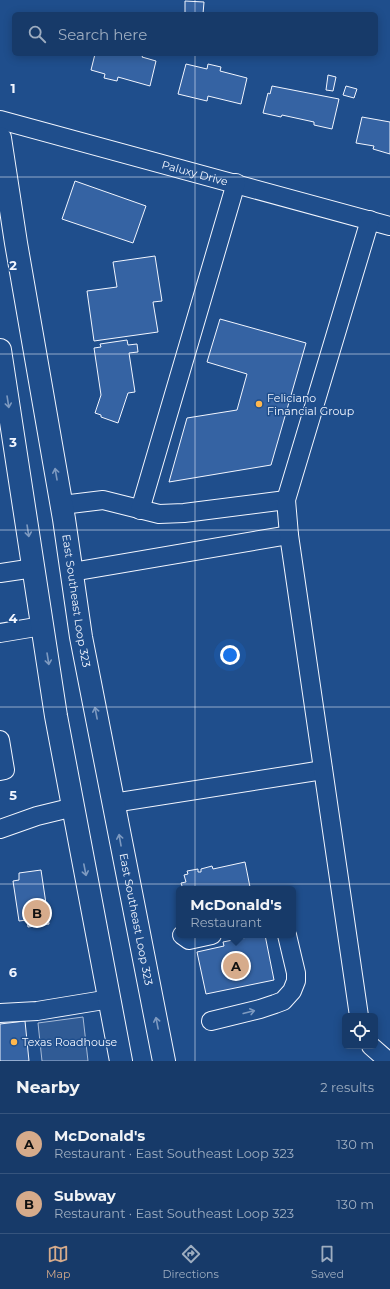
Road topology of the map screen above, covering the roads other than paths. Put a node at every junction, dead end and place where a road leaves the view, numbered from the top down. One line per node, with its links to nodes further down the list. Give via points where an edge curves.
1 (0, 120): 3 (street, Paluxy Drive)
2 (0, 138): 8 (highway, East Southeast Loop 323, one-way to 2)
3 (236, 183): 4 (street, Paluxy Drive); 9 (street)
4 (370, 220): 5 (street, Paluxy Drive); 7 (street)
5 (390, 226)
6 (0, 350): 11 (highway, one-way to 11)
7 (286, 500): 9 (street, via 184,513 159,514); 10 (street)
8 (62, 505): 9 (street, via 103,500); 12 (highway, East Southeast Loop 323)
9 (140, 510)
10 (289, 535): 12 (street); 17 (street)
11 (34, 568): 13 (street); 14 (highway)
12 (72, 572): 19 (highway, East Southeast Loop 323, one-way to 12, via 81,638)
13 (0, 573)
14 (42, 626): 15 (street); 20 (highway, one-way to 20)
15 (0, 634)
16 (0, 740): 18 (street, via 5,770)
17 (323, 770): 19 (street); 27 (street)
18 (0, 771)
19 (113, 803): 32 (highway, East Southeast Loop 323, one-way to 19)
20 (74, 808): 21 (street, via 37,816); 25 (highway, one-way to 25)
21 (0, 829)
22 (186, 938): 23 (street)
23 (198, 938)
24 (288, 938): 28 (street, one-way to 24, via 260,1009 288,996 296,981 296,973)
25 (110, 999): 26 (street, via 37,1011); 31 (highway)
26 (0, 1013)
27 (359, 1013)
28 (211, 1021)
29 (374, 1049): 30 (street)
30 (390, 1060)
31 (121, 1061)
32 (164, 1061)

